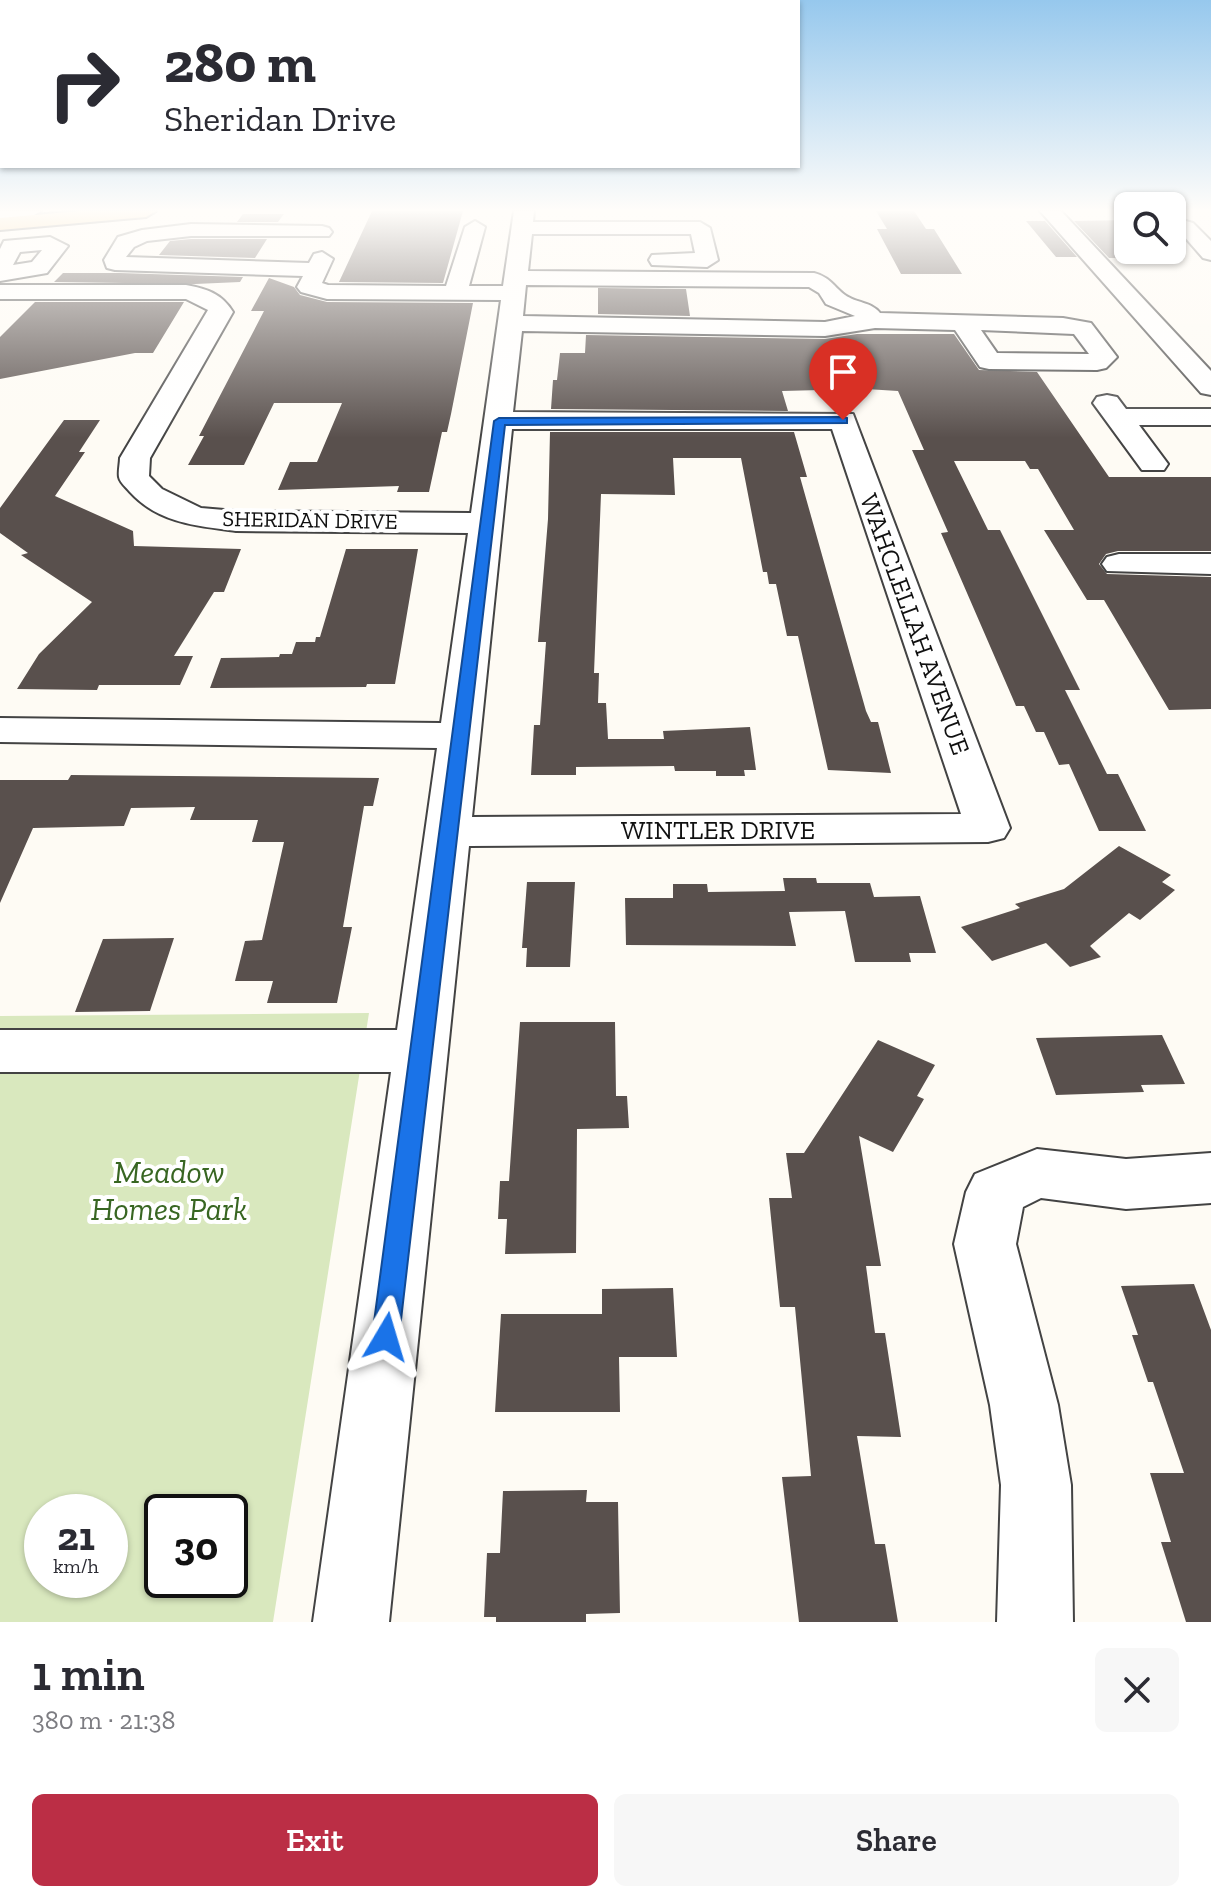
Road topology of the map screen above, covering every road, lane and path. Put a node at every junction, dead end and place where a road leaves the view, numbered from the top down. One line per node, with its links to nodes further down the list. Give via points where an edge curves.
1 (309, 287): 8 (street, via 327,292)
2 (457, 287): 8 (street)
3 (464, 287): 8 (street)
4 (515, 287): 10 (street)
5 (825, 287): 9 (street, via 834,299 868,313)
6 (1119, 287): 13 (street)
7 (0, 292): 20 (street, SHERIDAN DRIVE, via 186,292 217,303 221,312 135,458 134,478 174,510 236,521)
8 (455, 293)
9 (867, 320): 10 (street, via 825,329); 11 (street)
10 (511, 323): 18 (street)
11 (964, 324): 12 (street); 15 (street, via 989,361)
12 (1029, 325): 15 (street); 15 (street, via 1082,328 1104,357 1097,362)
13 (1179, 352): 14 (street); 16 (street)
14 (1211, 352)
15 (1056, 362)
16 (1211, 387)
17 (1211, 417): 19 (street, via 1112,410)
18 (499, 421): 20 (street); 25 (street, WAHCLELLAH AVENUE, via 843,420)
19 (1153, 464)
20 (485, 523): 24 (street)
21 (1119, 564): 22 (street)
22 (1211, 564)
23 (0, 730): 24 (street)
24 (458, 736): 26 (street)
25 (988, 828): 26 (street, WINTLER DRIVE)
26 (447, 832): 28 (street)
27 (0, 1051): 28 (street)
28 (421, 1051): 30 (street)
29 (1211, 1178): 31 (street, via 1126,1184 1037,1173 996,1192 985,1244 1024,1405 1036,1485)
30 (351, 1622)
31 (1035, 1622)

